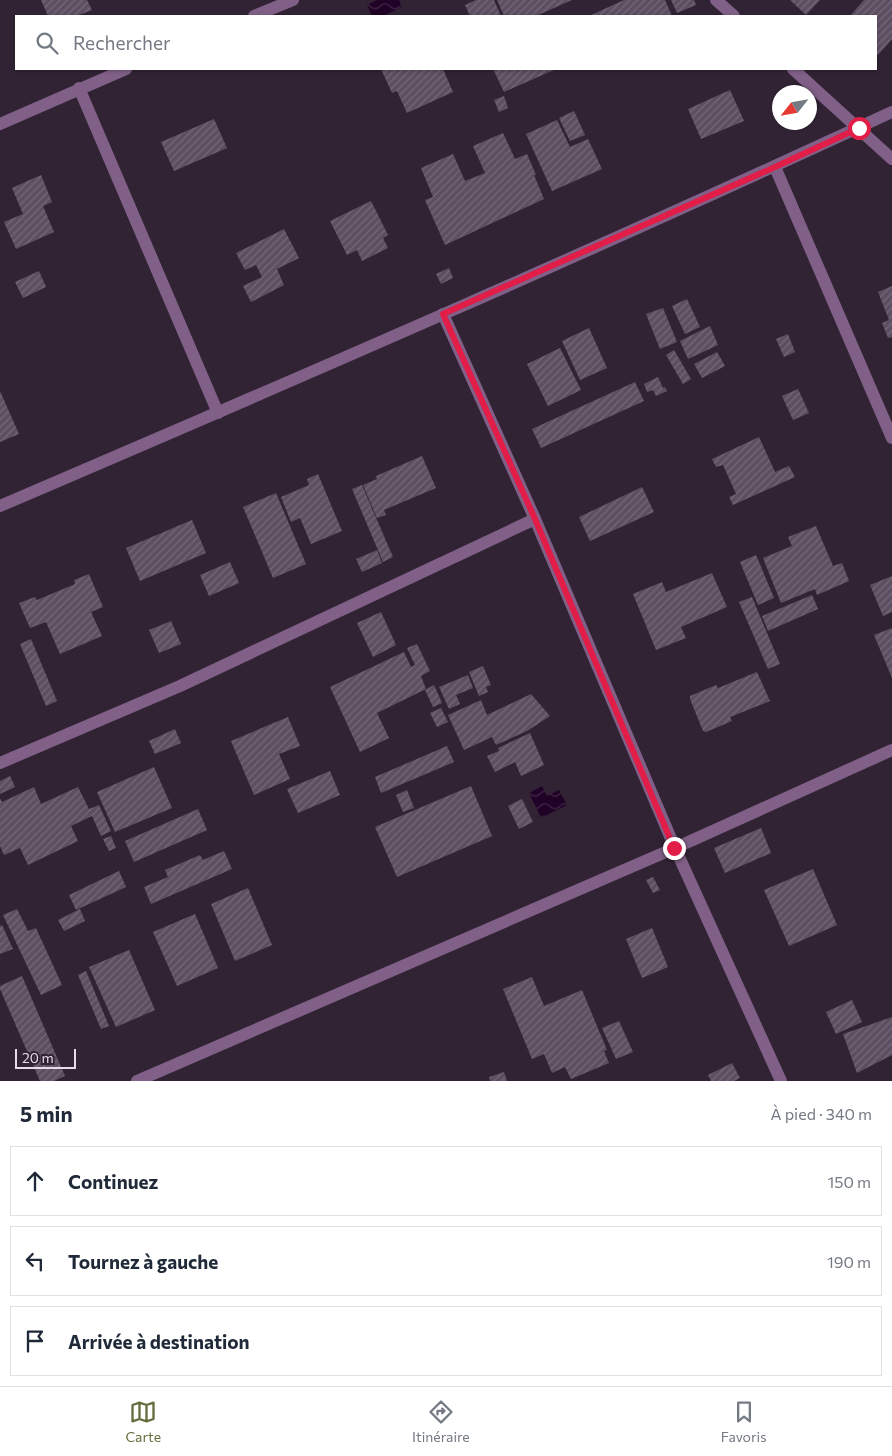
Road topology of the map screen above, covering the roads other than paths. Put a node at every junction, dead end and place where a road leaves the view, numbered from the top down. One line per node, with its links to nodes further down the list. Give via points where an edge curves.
1 (292, 0): 3 (street)
2 (716, 0): 4 (street)
3 (256, 15)
4 (733, 15)
5 (124, 70): 7 (street)
6 (794, 70): 10 (street)
7 (79, 88): 9 (street); 14 (street)
8 (892, 112): 10 (street)
9 (0, 124)
10 (859, 128): 11 (street); 12 (street)
11 (892, 159)
12 (775, 167): 13 (street); 15 (street)
13 (443, 314): 14 (street); 17 (street)
14 (218, 413): 16 (street)
15 (892, 438)
16 (0, 506)
17 (535, 519): 19 (street, via 180,686); 20 (street)
18 (892, 750): 20 (street)
19 (0, 763)
20 (674, 848): 21 (street); 22 (street)
21 (137, 1081)
22 (781, 1081)

